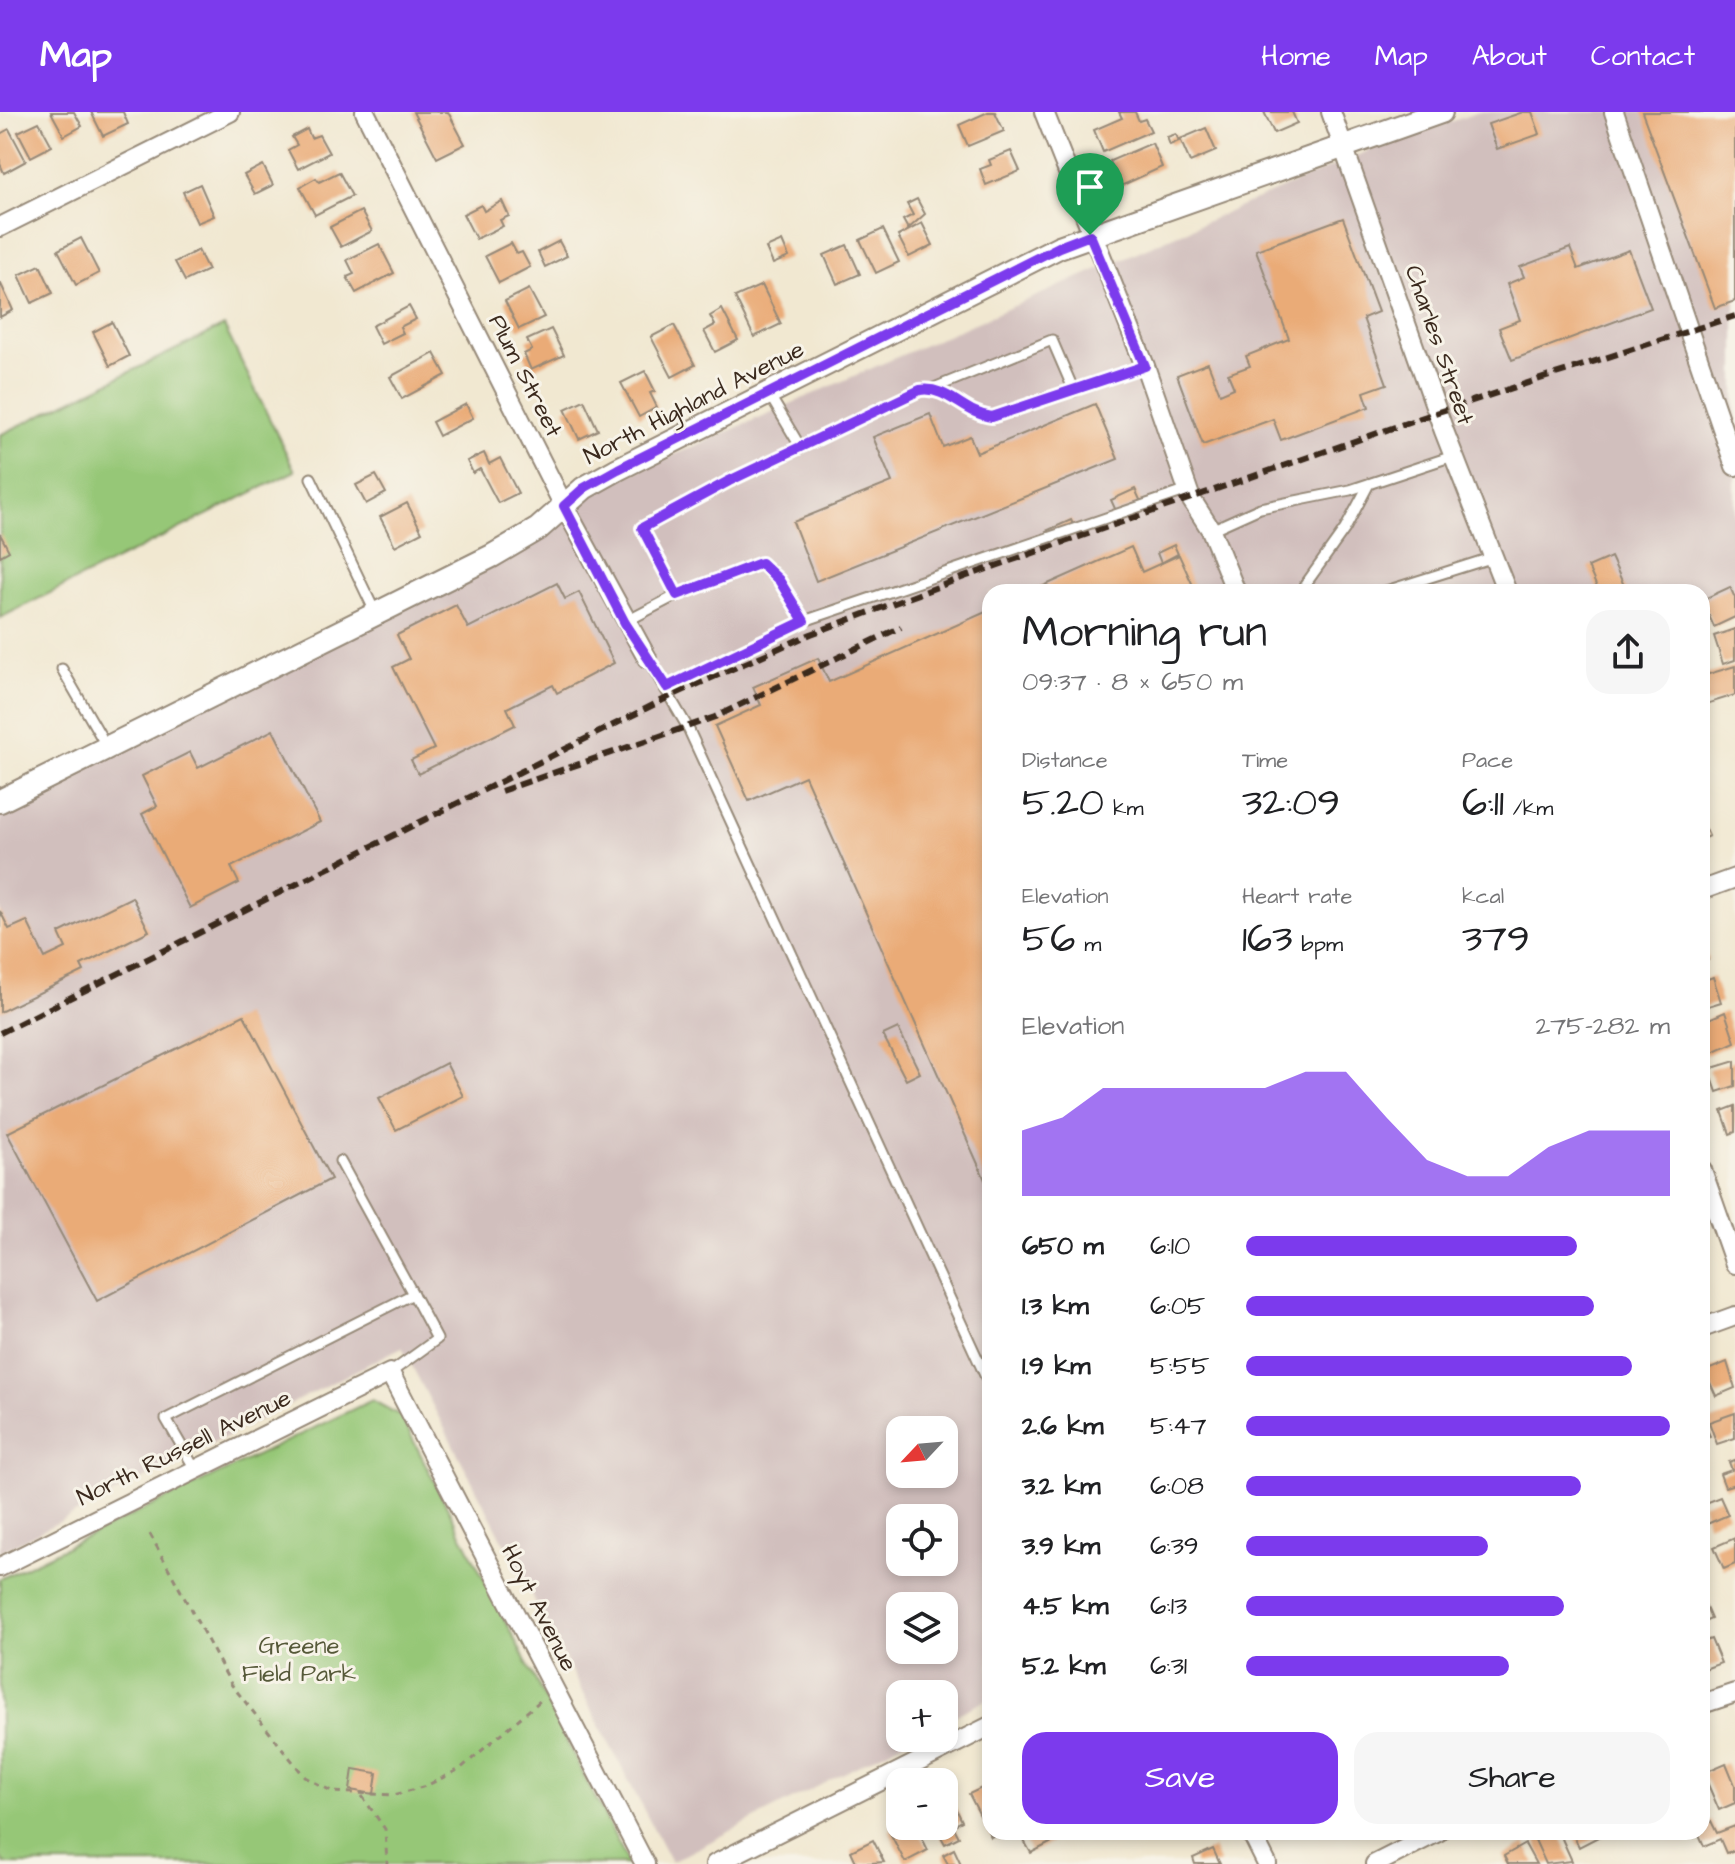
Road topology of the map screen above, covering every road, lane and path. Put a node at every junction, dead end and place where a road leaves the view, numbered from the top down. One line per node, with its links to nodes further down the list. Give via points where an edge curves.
1 (230, 112): 8 (street)
2 (365, 112): 20 (street, Plum Street)
3 (1044, 112): 9 (street)
4 (1331, 112): 7 (street, Charles Street)
5 (1441, 112): 7 (street, North Highland Avenue)
6 (1614, 112): 16 (street)
7 (1343, 146): 9 (street, North Highland Avenue); 15 (street, Charles Street)
8 (0, 227)
9 (1090, 235): 10 (street); 13 (street, North Highland Avenue)
10 (1145, 366): 12 (lane); 19 (street)
11 (934, 388): 12 (lane, via 978,415 992,417); 12 (lane, via 1052,340); 14 (lane, via 864,415)
12 (1074, 391)
13 (769, 394): 14 (lane); 20 (street, North Highland Avenue, via 584,488)
14 (801, 448): 27 (lane, via 642,528)
15 (1453, 456): 18 (lane); 22 (street, Charles Street)
16 (1735, 466)
17 (311, 478): 28 (lane)
18 (1369, 484): 21 (lane, via 1260,508); 24 (lane)
19 (1188, 490): 21 (street); 29 (lane)
20 (564, 506): 28 (street, North Highland Avenue, via 538,529 492,556); 30 (street, Plum Street)
21 (1211, 530): 23 (street)
22 (1495, 556): 25 (lane); 26 (street, Charles Street)
23 (1233, 584)
24 (1306, 584)
25 (1408, 584)
26 (1504, 584)
27 (677, 595): 29 (lane, via 761,563 779,580); 30 (lane)
28 (376, 614): 34 (street, North Highland Avenue)
29 (804, 621): 33 (lane)
30 (625, 623): 31 (street, Plum Street)
31 (647, 658): 33 (lane)
32 (62, 669): 34 (lane)
33 (667, 687): 44 (lane)
34 (107, 747): 35 (street, North Highland Avenue)
35 (0, 801)
36 (1735, 878): 37 (street)
37 (1710, 887)
38 (340, 1161): 41 (lane)
39 (1710, 1193): 40 (street)
40 (1735, 1264)
41 (413, 1294): 45 (lane, via 437,1339); 46 (lane, via 166,1419)
42 (1735, 1316): 43 (street)
43 (1710, 1325)
44 (982, 1369)
45 (390, 1373): 46 (street, North Russell Avenue); 57 (street, Hoyt Avenue)
46 (195, 1469): 48 (street, North Russell Avenue)
47 (150, 1534): 53 (path, via 231,1684 305,1777 333,1792)
48 (0, 1567)
49 (1735, 1693): 51 (street)
50 (543, 1699): 53 (path, via 460,1769 394,1795)
51 (1710, 1701)
52 (982, 1730): 58 (street)
53 (362, 1796): 56 (path, via 385,1829)
54 (1255, 1840): 59 (street)
55 (1422, 1840): 60 (street)
56 (387, 1864)
57 (645, 1864)
58 (715, 1864)
59 (1267, 1864)
60 (1375, 1864)

